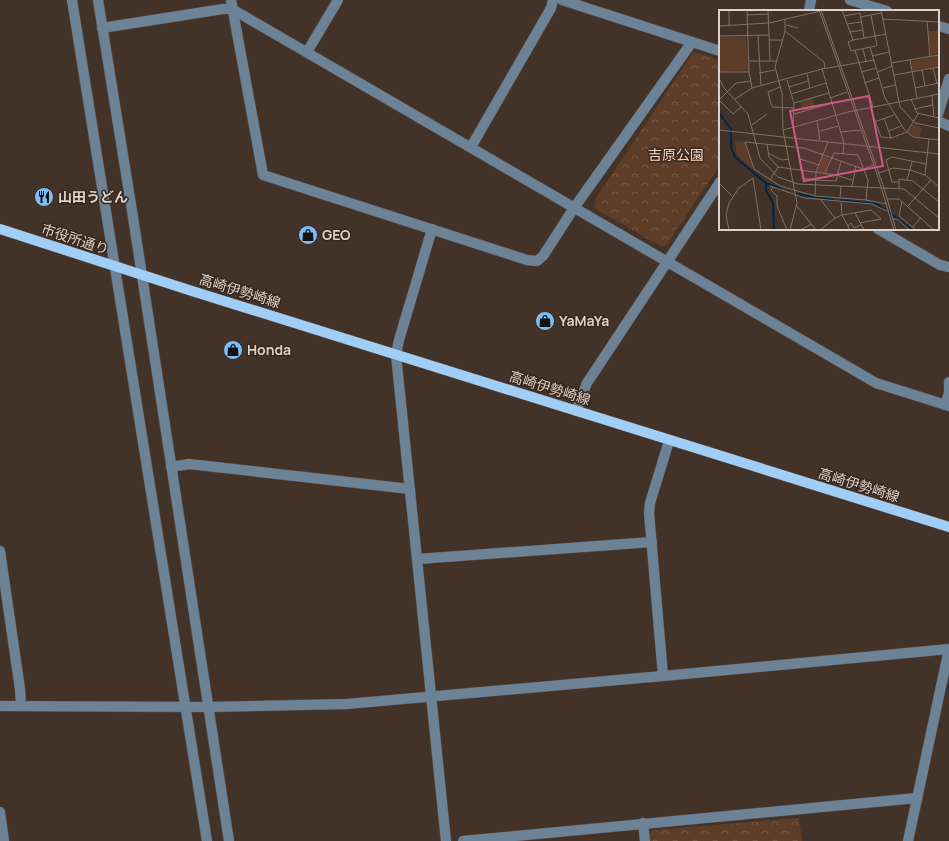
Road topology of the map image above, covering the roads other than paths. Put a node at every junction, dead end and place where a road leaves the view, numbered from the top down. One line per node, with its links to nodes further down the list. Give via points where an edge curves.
1 (72, 0): 28 (street)
2 (98, 0): 12 (street)
3 (338, 0): 16 (street)
4 (553, 0): 21 (street, via 551,8)
5 (562, 0): 14 (street)
6 (811, 0): 9 (street)
7 (850, 0): 10 (street)
8 (232, 5): 12 (street, via 223,9); 16 (street); 25 (street, via 263,175)
9 (809, 10)
10 (884, 10)
11 (939, 26): 13 (street)
12 (102, 28): 30 (street)
13 (949, 29)
14 (692, 42): 15 (street); 23 (street)
15 (719, 50)
16 (307, 52): 21 (street)
17 (949, 79): 18 (street)
18 (939, 111)
19 (939, 121): 20 (street)
20 (949, 126)
21 (471, 147): 23 (street)
22 (719, 184): 27 (street)
23 (574, 208): 25 (street, via 543,256 537,261); 27 (street)
24 (0, 229): 28 (main road, 市役所通り)
25 (432, 229): 31 (street)
26 (880, 230): 29 (street, via 940,265)
27 (668, 261): 33 (street, via 876,383); 34 (street, via 587,383)
28 (114, 266): 30 (main road, 市役所通り); 47 (street)
29 (949, 267)
30 (142, 275): 31 (main road, 高崎伊勢崎線); 36 (street)
31 (396, 355): 34 (main road, 高崎伊勢崎線); 37 (street)
32 (949, 382): 33 (street)
33 (947, 405)
34 (576, 411): 35 (main road, 高崎伊勢崎線)
35 (669, 440): 38 (main road, 高崎伊勢崎線); 39 (street, via 650,503)
36 (171, 467): 37 (street, via 189,464); 48 (street)
37 (410, 489): 41 (street)
38 (949, 527)
39 (652, 542): 41 (street); 43 (street)
40 (0, 551): 46 (street)
41 (418, 559): 44 (street)
42 (949, 649): 43 (street); 49 (street)
43 (663, 676): 44 (street)
44 (432, 697): 48 (street, via 347,704); 55 (street)
45 (0, 706): 46 (street)
46 (21, 706): 47 (street)
47 (186, 707): 48 (street); 53 (street)
48 (208, 707): 54 (street)
49 (917, 798): 51 (street); 58 (street)
50 (0, 812): 52 (street)
51 (643, 823): 56 (street); 57 (street)
52 (4, 841)
53 (207, 841)
54 (229, 841)
55 (446, 841)
56 (463, 841)
57 (646, 841)
58 (908, 841)

